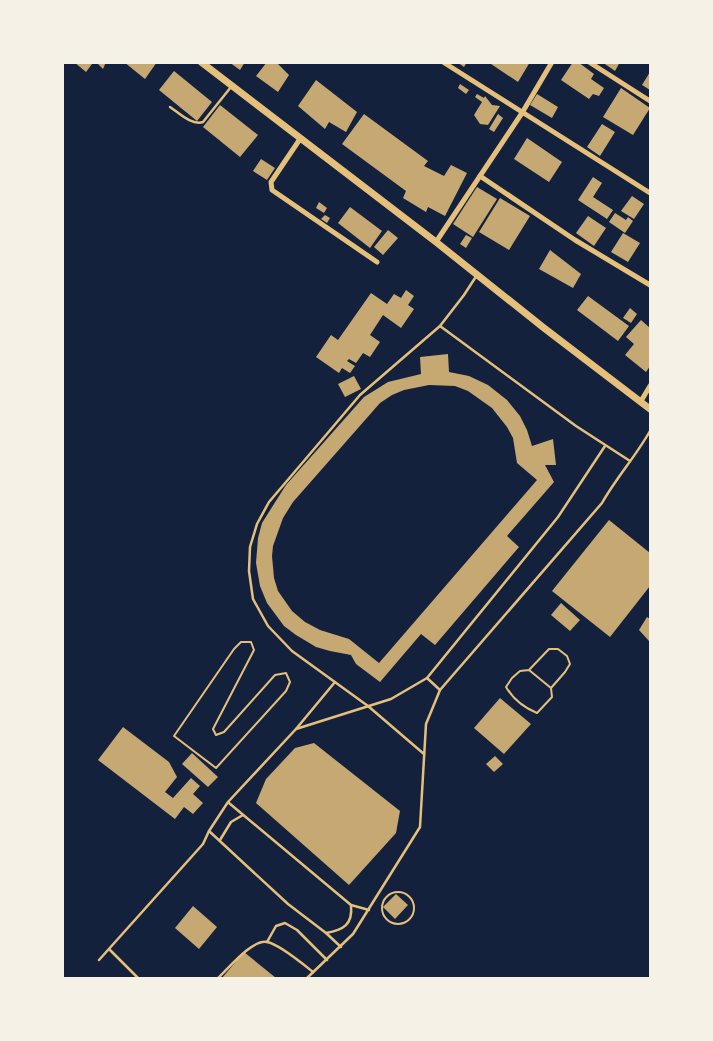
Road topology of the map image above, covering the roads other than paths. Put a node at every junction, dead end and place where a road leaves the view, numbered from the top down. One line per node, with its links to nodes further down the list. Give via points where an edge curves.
1 (201, 62): 5 (street)
2 (443, 62): 8 (street)
3 (552, 62): 8 (street)
4 (589, 62): 6 (street)
5 (232, 86): 7 (lane, via 199,124); 9 (street)
6 (650, 101)
7 (170, 107)
8 (522, 113): 10 (street); 11 (street)
9 (300, 139): 12 (street); 13 (street, via 271,182 272,190)
10 (480, 176): 12 (street); 15 (street, via 575,240)
11 (650, 193)
12 (436, 242): 14 (street)
13 (377, 262)
14 (477, 275): 16 (lane); 18 (street)
15 (650, 285)
16 (440, 326): 21 (lane); 24 (lane, via 360,396 269,502 250,547 253,598 268,626 292,650)
17 (650, 386): 18 (street)
18 (641, 401): 19 (street)
19 (650, 409)
20 (650, 431): 22 (lane)
21 (605, 446): 22 (lane); 23 (lane, via 558,517)
22 (630, 461): 25 (lane, via 602,503)
23 (427, 678): 25 (lane); 26 (lane, via 391,698)
24 (335, 682): 26 (lane); 27 (lane)
25 (440, 690): 28 (lane, via 426,724)
26 (368, 706): 27 (lane); 28 (lane)
27 (296, 729): 29 (lane)
28 (424, 754): 34 (lane, via 420,827)
29 (228, 802): 30 (lane); 31 (lane)
30 (243, 815): 32 (lane, via 231,822); 33 (lane)
31 (209, 831): 32 (lane); 38 (lane, via 203,844)
32 (220, 840): 35 (lane, via 288,904)
33 (351, 905): 34 (lane); 35 (lane, via 347,925)
34 (369, 910): 37 (lane)
35 (326, 933): 37 (lane)
36 (267, 942): 40 (lane, via 276,926 285,923 297,930); 41 (lane); 43 (lane, via 245,950)
37 (341, 947): 40 (lane)
38 (110, 950): 39 (lane); 42 (lane)
39 (99, 960)
40 (327, 960): 41 (lane)
41 (313, 972): 44 (lane)
42 (138, 978)
43 (218, 978)
44 (307, 978)

